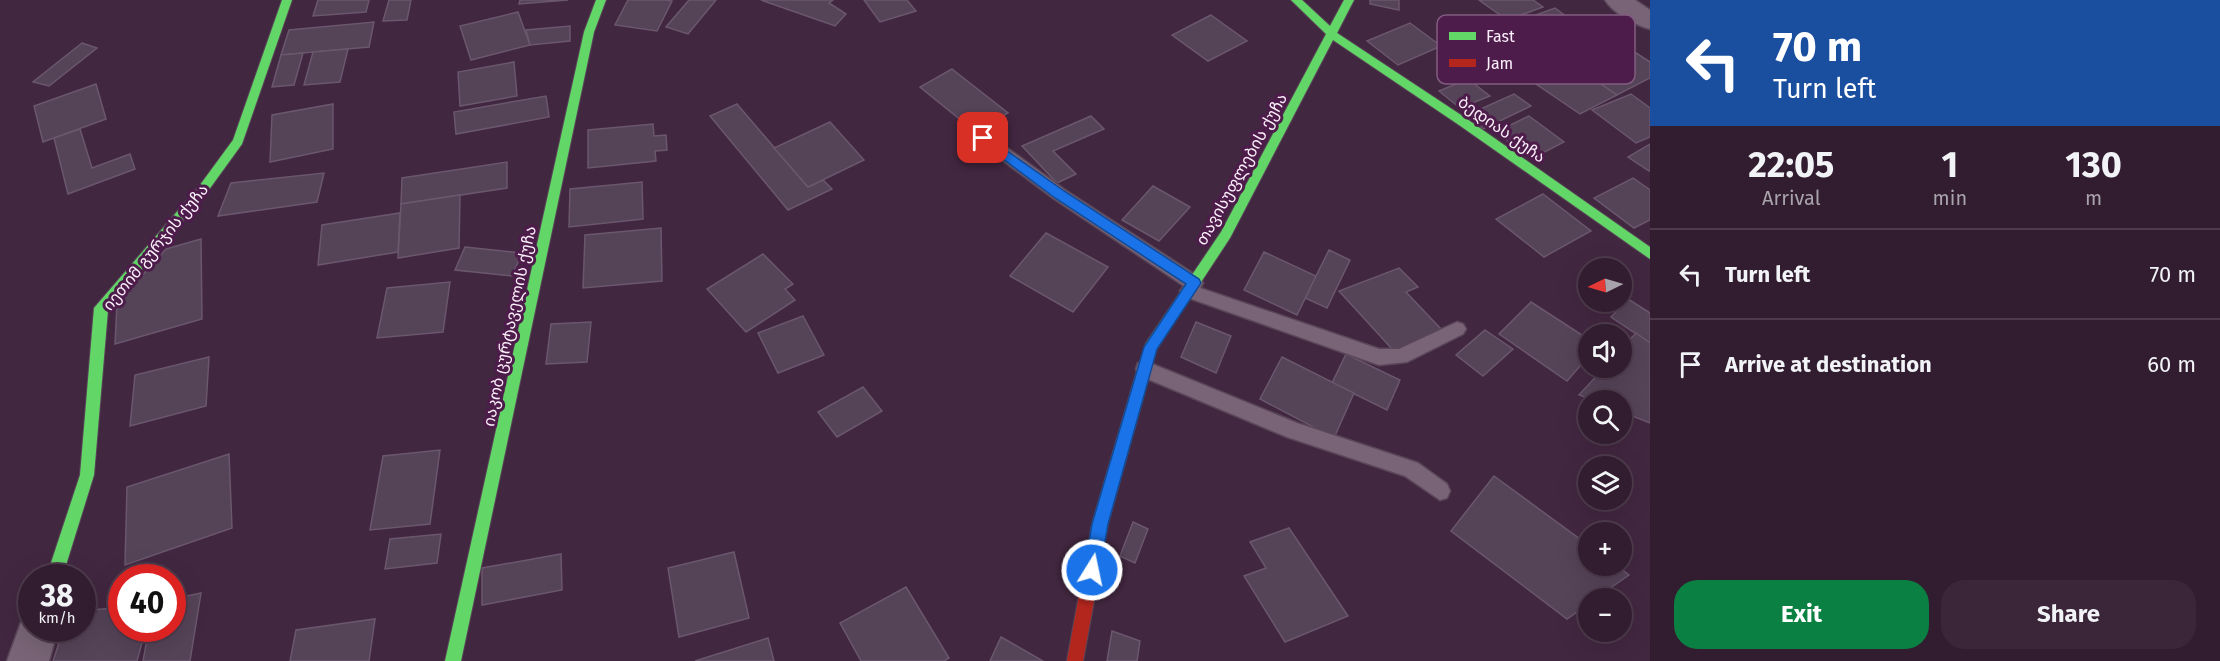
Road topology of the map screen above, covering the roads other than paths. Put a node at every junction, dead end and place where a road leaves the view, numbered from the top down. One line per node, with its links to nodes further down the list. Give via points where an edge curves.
1 (287, 0): 14 (street, იეთიმ გურჯის ქუჩა, via 238,141 204,188 101,308 87,475)
2 (601, 0): 17 (street, იაკობ ცურტაველის ქუჩა, via 589,32)
3 (1296, 0): 7 (street, ბედიას ქუჩა)
4 (1349, 0): 7 (street, თავისუფლების ქუჩა)
5 (1617, 0): 6 (street)
6 (1650, 21)
7 (1333, 35): 9 (street, ბედიას ქუჩა); 10 (street, თავისუფლების ქუჩა, via 1226,235)
8 (983, 138): 10 (lane)
9 (1650, 254)
10 (1191, 287): 11 (lane, via 1379,357 1401,357); 12 (street, თავისუფლების ქუჩა, via 1151,347)
11 (1457, 329)
12 (1145, 369): 13 (lane, via 1294,431 1410,469); 18 (street, თავისუფლების ქუჩა, via 1100,524)
13 (1440, 491)
14 (58, 564)
15 (34, 642): 16 (street)
16 (28, 661)
17 (453, 661)
18 (1075, 661)

